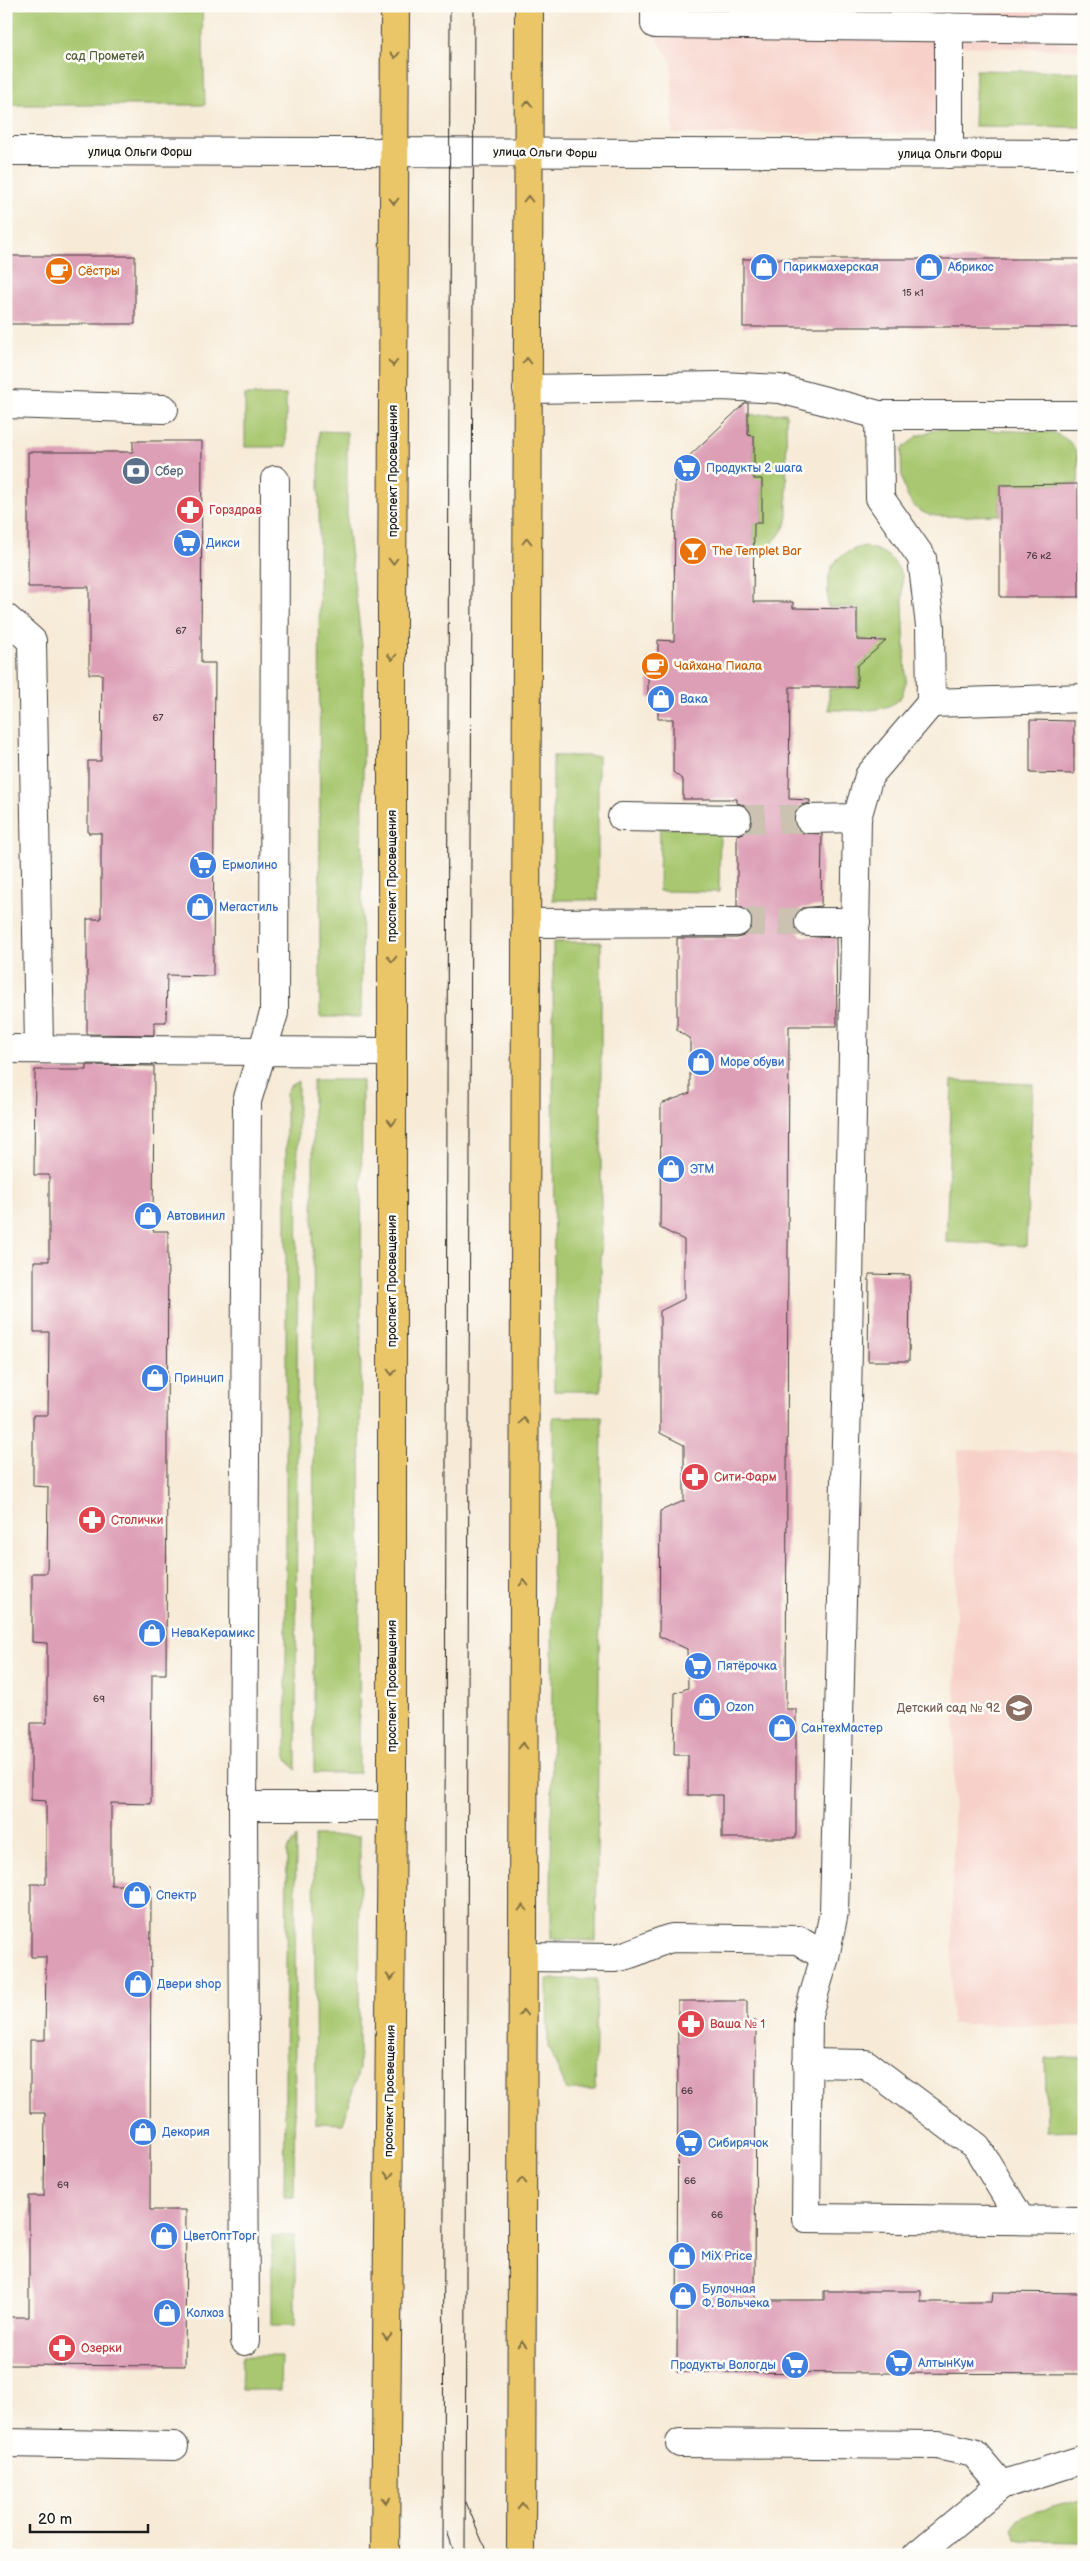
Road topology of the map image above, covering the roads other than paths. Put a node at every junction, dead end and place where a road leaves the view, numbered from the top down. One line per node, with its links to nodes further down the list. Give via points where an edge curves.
1 (395, 6): 7 (main road, проспект Просвещения, one-way to 7)
2 (529, 6): 8 (main road, one-way to 2)
3 (655, 6): 4 (street, via 655,24)
4 (949, 27): 5 (street); 9 (street)
5 (1084, 29)
6 (6, 151): 7 (street, улица Ольги Форш)
7 (395, 152): 8 (street, улица Ольги Форш); 31 (main road, проспект Просвещения, one-way to 31)
8 (528, 153): 9 (street, улица Ольги Форш); 11 (main road, one-way to 8)
9 (949, 154): 10 (street, улица Ольги Форш)
10 (1084, 154)
11 (527, 389): 14 (street, via 722,386 780,389); 27 (main road, one-way to 11)
12 (6, 404): 13 (street)
13 (164, 409)
14 (878, 415): 15 (street); 19 (street, via 880,498 922,558 930,626)
15 (1084, 415)
16 (275, 480): 30 (street, via 274,1013)
17 (6, 618): 28 (street, via 32,641)
18 (1084, 698): 19 (street)
19 (930, 703): 21 (street, via 869,776)
20 (622, 818): 22 (street)
21 (856, 818): 23 (street); 26 (street)
22 (737, 819)
23 (809, 819)
24 (737, 922): 27 (street)
25 (809, 922): 26 (street)
26 (856, 922): 35 (street, via 834,1912)
27 (526, 923): 34 (main road, one-way to 27)
28 (39, 1048): 29 (street); 30 (street)
29 (6, 1049)
30 (263, 1050): 31 (street); 32 (street, via 247,1101)
31 (392, 1052): 33 (main road, проспект Просвещения, one-way to 33)
32 (243, 1806): 33 (street); 39 (street)
33 (392, 1806): 45 (main road, проспект Просвещения, one-way to 45)
34 (523, 1957): 35 (street, via 626,1957 658,1941 672,1938 798,1940); 46 (main road, one-way to 34)
35 (825, 1957): 36 (street, via 808,2014)
36 (808, 2064): 37 (street, via 866,2064 977,2148); 37 (street, via 806,2218)
37 (1021, 2220): 38 (street)
38 (1084, 2221)
39 (245, 2341)
40 (6, 2444): 42 (street)
41 (680, 2444): 44 (street, via 938,2446 974,2453)
42 (174, 2446)
43 (1084, 2459): 44 (street)
44 (1001, 2485): 47 (street)
45 (385, 2555)
46 (521, 2555)
47 (917, 2555)

